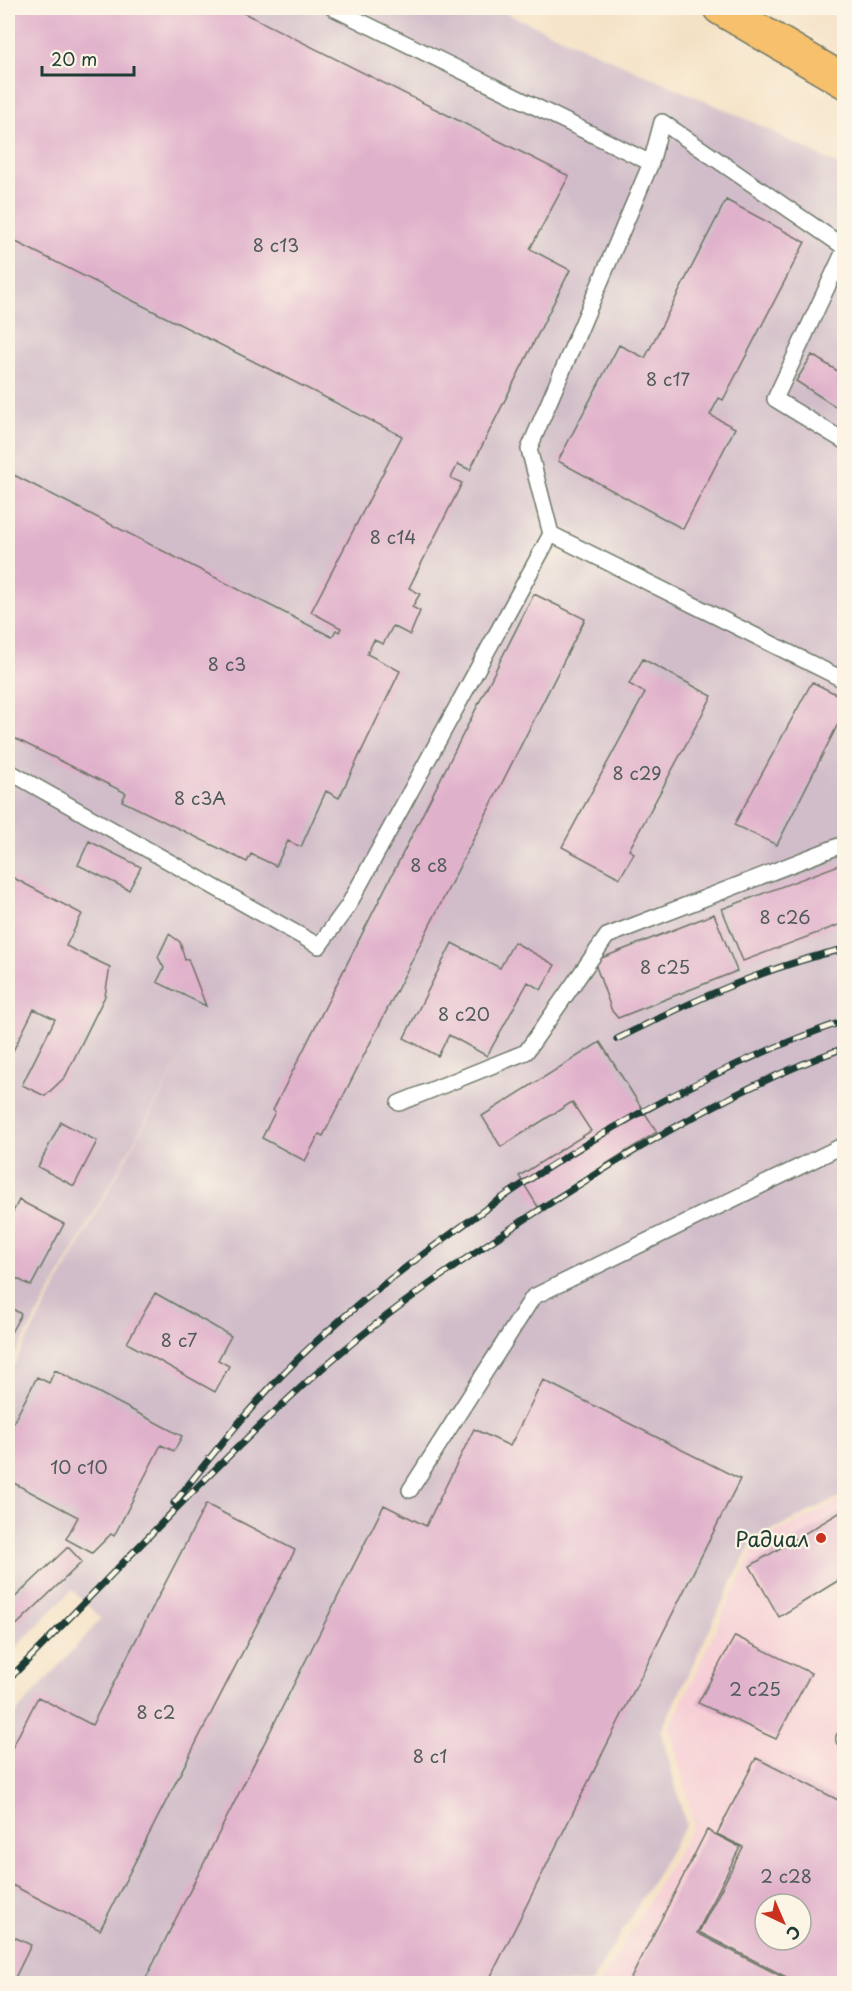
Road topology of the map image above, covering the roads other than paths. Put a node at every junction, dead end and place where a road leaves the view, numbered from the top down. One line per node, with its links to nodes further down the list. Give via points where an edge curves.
1 (333, 8): 4 (lane)
2 (720, 8): 3 (main road)
3 (844, 81)
4 (651, 163): 5 (lane, via 662,122); 7 (lane, via 529,449)
5 (844, 249): 6 (lane, via 775,399)
6 (844, 441)
7 (551, 534): 8 (lane); 9 (lane, via 348,906 319,946)
8 (844, 680)
9 (8, 771)
10 (844, 844): 11 (lane, via 607,936 526,1052)
11 (399, 1103)
12 (844, 1144): 13 (lane, via 533,1297)
13 (411, 1490)

